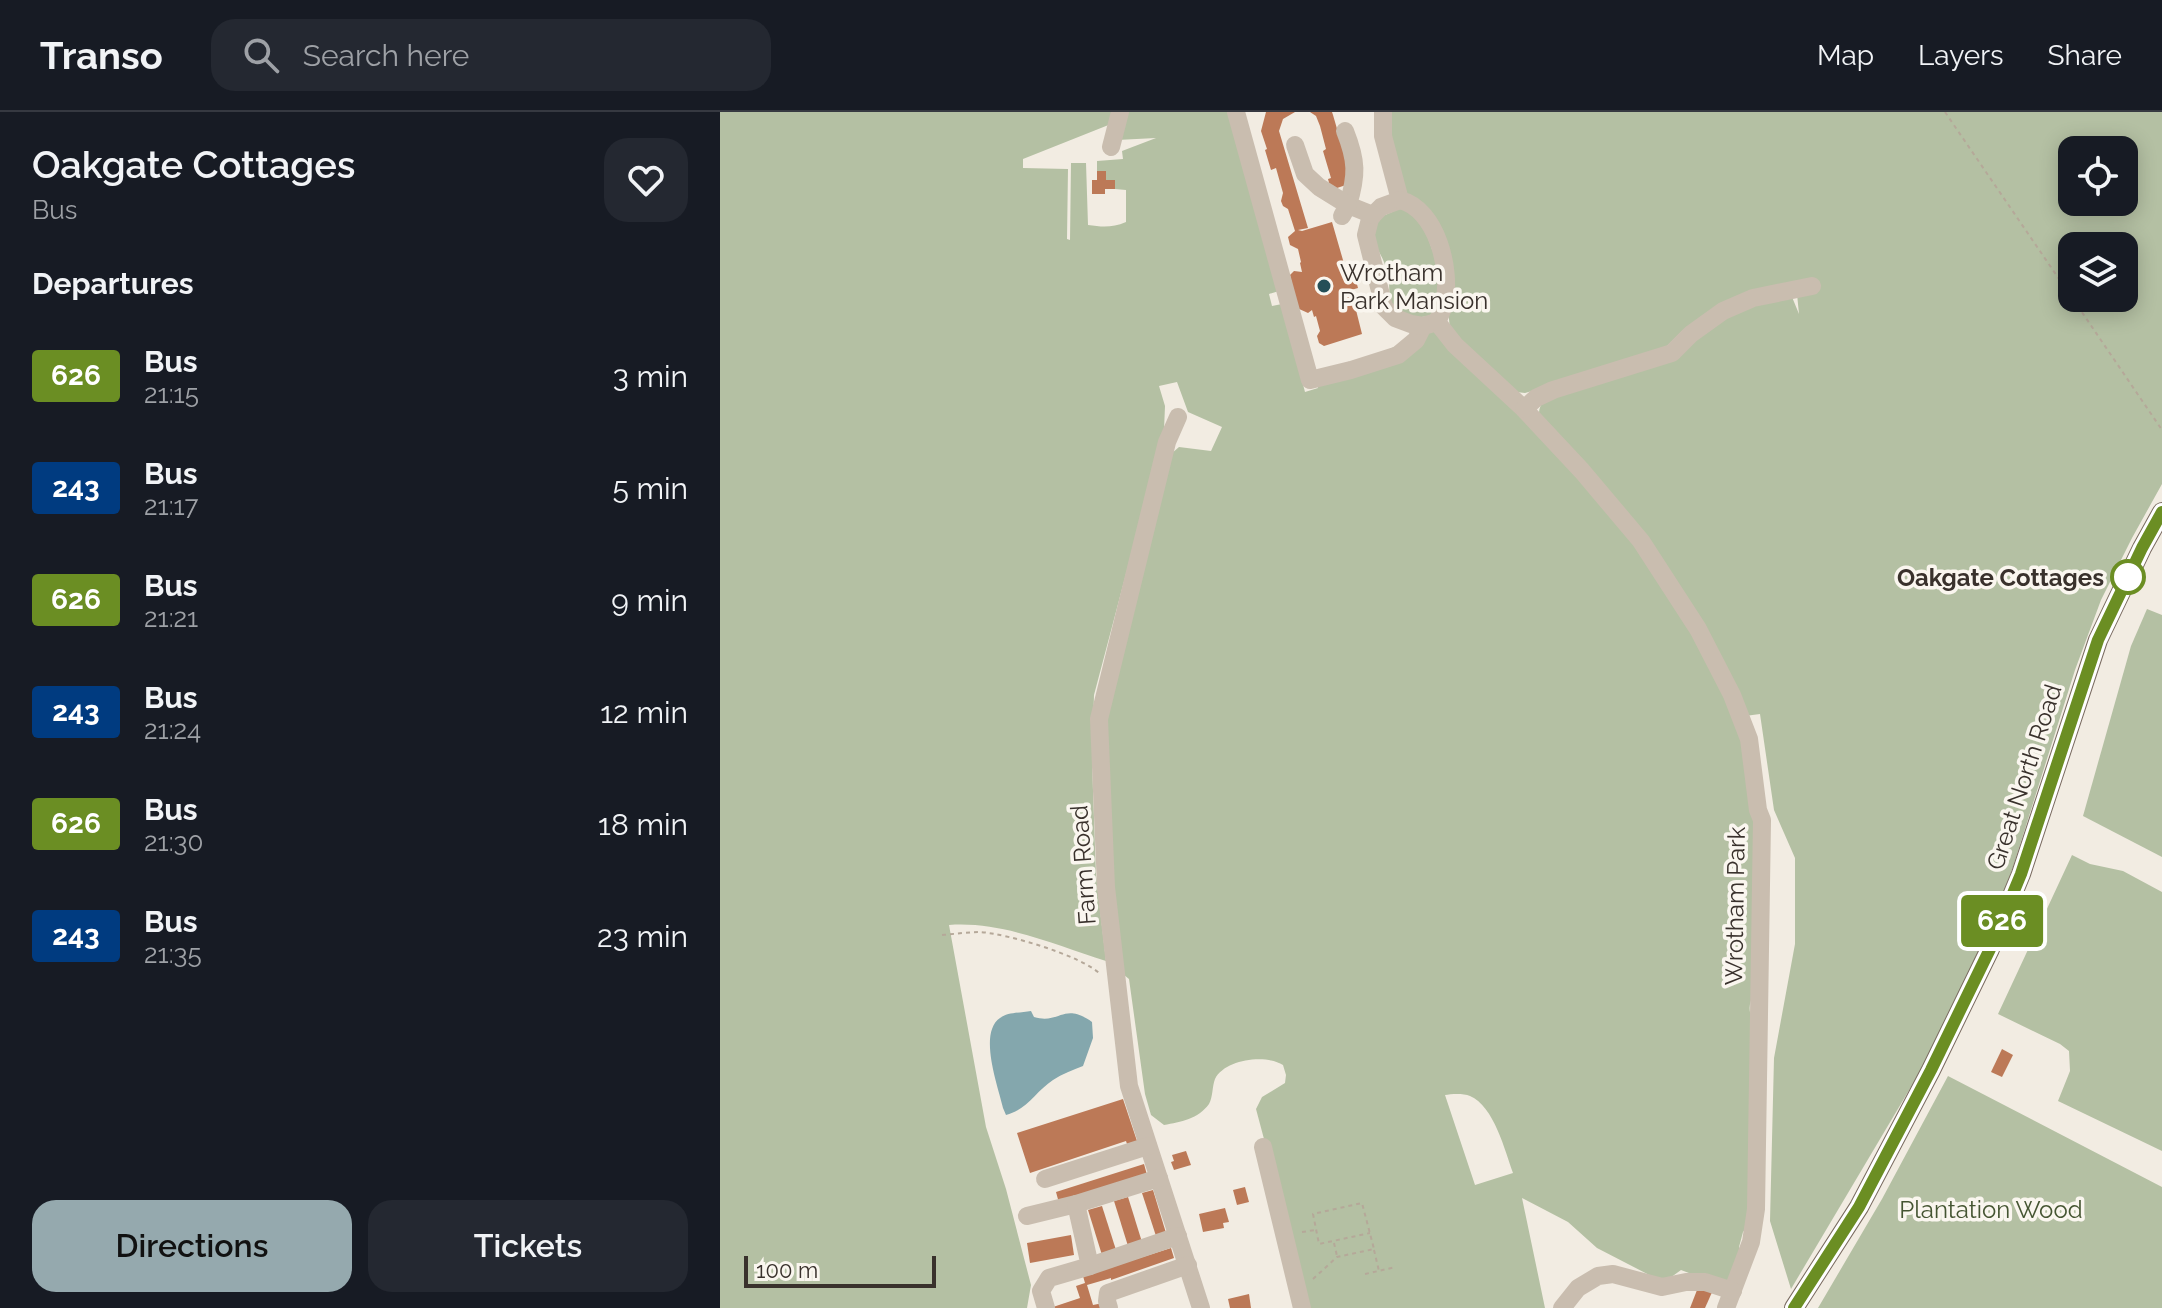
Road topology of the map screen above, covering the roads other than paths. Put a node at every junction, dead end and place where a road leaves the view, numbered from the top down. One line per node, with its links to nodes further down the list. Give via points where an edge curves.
1 (1120, 112): 6 (lane)
2 (1236, 112): 11 (lane, via 1310,380 1398,355)
3 (1380, 114): 7 (lane)
4 (1345, 131): 8 (lane, via 1356,171)
5 (1295, 145): 8 (lane, via 1305,174)
6 (1111, 147)
7 (1400, 200): 9 (lane); 11 (lane, via 1418,208 1430,224 1443,259 1444,304)
8 (1345, 211): 9 (lane)
9 (1373, 215): 11 (lane, Wrotham Park, via 1366,235 1384,307 1411,324)
10 (1812, 286): 12 (lane, via 1753,298 1723,311 1672,353 1553,390)
11 (1430, 324): 12 (lane, Wrotham Park)
12 (1524, 409): 25 (lane, Wrotham Park, via 1641,541 1698,629 1749,739 1762,820 1756,1209 1751,1242)
13 (1178, 417): 15 (lane, Farm Road, via 1167,442 1099,719 1106,887 1129,1086)
14 (2162, 512): 30 (main road, Great North Road, via 2098,640 2021,874 1990,949 1859,1207)
15 (1148, 1146): 17 (lane, Farm Road); 18 (lane)
16 (1263, 1147): 24 (lane)
17 (1159, 1178): 19 (lane); 21 (lane, Farm Road)
18 (1045, 1179)
19 (1076, 1204): 20 (lane); 23 (lane)
20 (1027, 1216)
21 (1178, 1236): 22 (lane, Farm Road); 23 (lane)
22 (1188, 1265): 27 (lane, via 1108,1293); 28 (lane, Farm Road)
23 (1090, 1266): 26 (lane, via 1049,1278 1041,1291)
24 (1300, 1300)
25 (1730, 1300): 29 (lane, via 1705,1282 1662,1287 1613,1274 1578,1288)
26 (1046, 1308)
27 (1109, 1308)
28 (1201, 1308)
29 (1562, 1308)
30 (1794, 1308)

